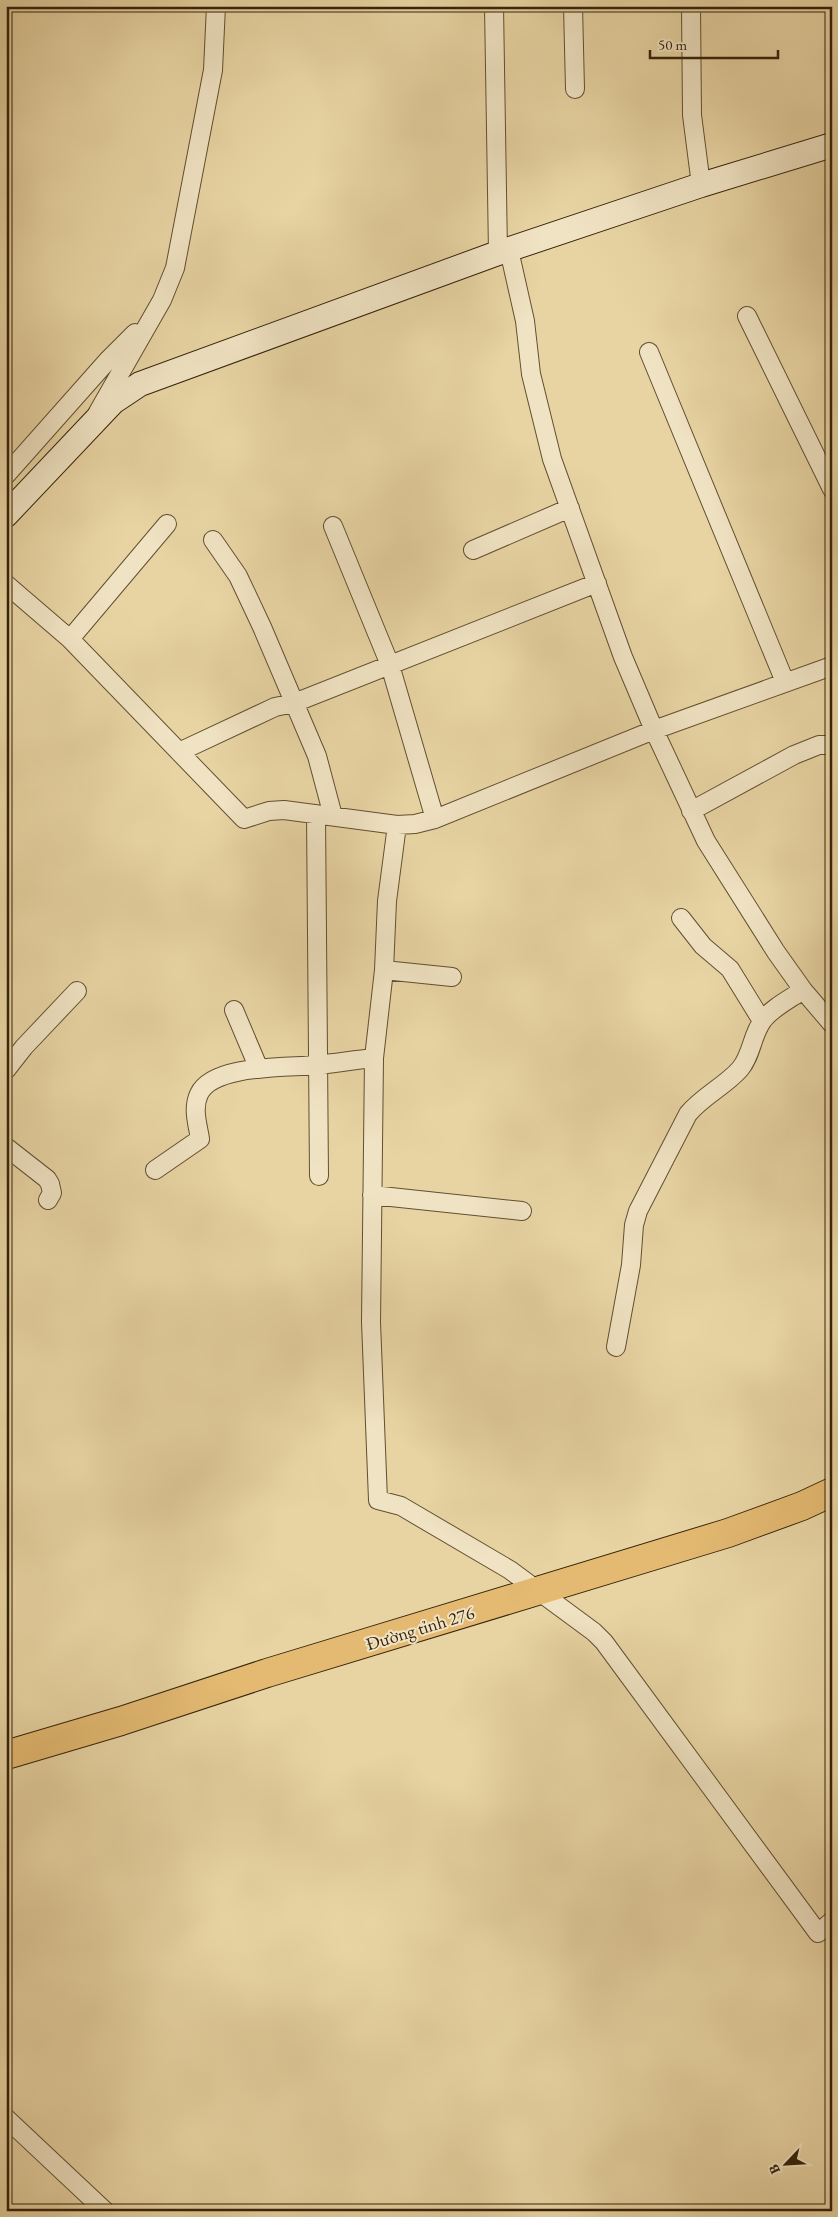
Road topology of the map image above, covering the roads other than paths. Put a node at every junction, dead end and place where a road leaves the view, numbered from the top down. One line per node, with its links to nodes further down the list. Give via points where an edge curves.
1 (216, 6): 9 (street, via 213,70 175,268)
2 (494, 6): 8 (street)
3 (572, 6): 5 (street)
4 (691, 6): 7 (street, via 692,115)
5 (575, 89)
6 (832, 145): 7 (main road)
7 (700, 185): 8 (main road)
8 (504, 251): 12 (main road, via 140,384 113,402); 15 (street, via 525,321 531,374 552,459)
9 (153, 315): 12 (street, via 102,402); 13 (street, via 108,359)
10 (747, 316): 14 (street)
11 (649, 352): 26 (street)
12 (95, 420): 16 (main road)
13 (6, 475)
14 (830, 481)
15 (570, 508): 20 (street); 21 (street)
16 (6, 516)
17 (167, 524): 23 (street)
18 (333, 526): 24 (street)
19 (213, 540): 27 (street, via 238,576)
20 (473, 550)
21 (597, 583): 24 (street); 28 (street, via 623,657)
22 (6, 584): 23 (street)
23 (70, 639): 30 (street)
24 (390, 665): 27 (street); 33 (street)
25 (832, 666): 26 (street)
26 (784, 682): 28 (street)
27 (294, 703): 30 (street, via 275,707); 32 (street, via 317,756)
28 (654, 730): 31 (street); 33 (street)
29 (832, 745): 31 (street, via 819,745 801,752)
30 (180, 752): 32 (street, via 244,818 284,810)
31 (691, 811): 38 (street, via 725,874)
32 (324, 815): 34 (street); 44 (street)
33 (435, 819): 34 (street)
34 (397, 825): 36 (street, via 387,902)
35 (681, 918): 41 (street, via 703,946 730,969)
36 (384, 970): 37 (street); 43 (street)
37 (452, 977)
38 (802, 990): 41 (street); 42 (street)
39 (77, 991): 46 (street)
40 (234, 1010): 45 (street)
41 (762, 1022): 53 (street, via 748,1058 739,1070 699,1101 688,1114 638,1211 634,1224 632,1265)
42 (832, 1024)
43 (374, 1058): 44 (street); 50 (street)
44 (318, 1065): 45 (street); 49 (street)
45 (259, 1069): 48 (street, via 227,1074 208,1082 199,1094 195,1110 200,1139)
46 (6, 1070)
47 (6, 1147): 51 (street, via 47,1179 52,1193)
48 (155, 1170)
49 (319, 1176)
50 (372, 1195): 52 (street); 55 (street, via 371,1322 378,1500 401,1506 510,1570)
51 (48, 1200)
52 (522, 1211)
53 (616, 1347)
54 (832, 1492): 55 (main road, Đường tỉnh 276, via 756,1524)
55 (540, 1592): 56 (main road, Đường tỉnh 276); 57 (street, via 604,1642 818,1933)
56 (6, 1755)
57 (832, 1921)
58 (6, 2118): 59 (street)
59 (105, 2211)

